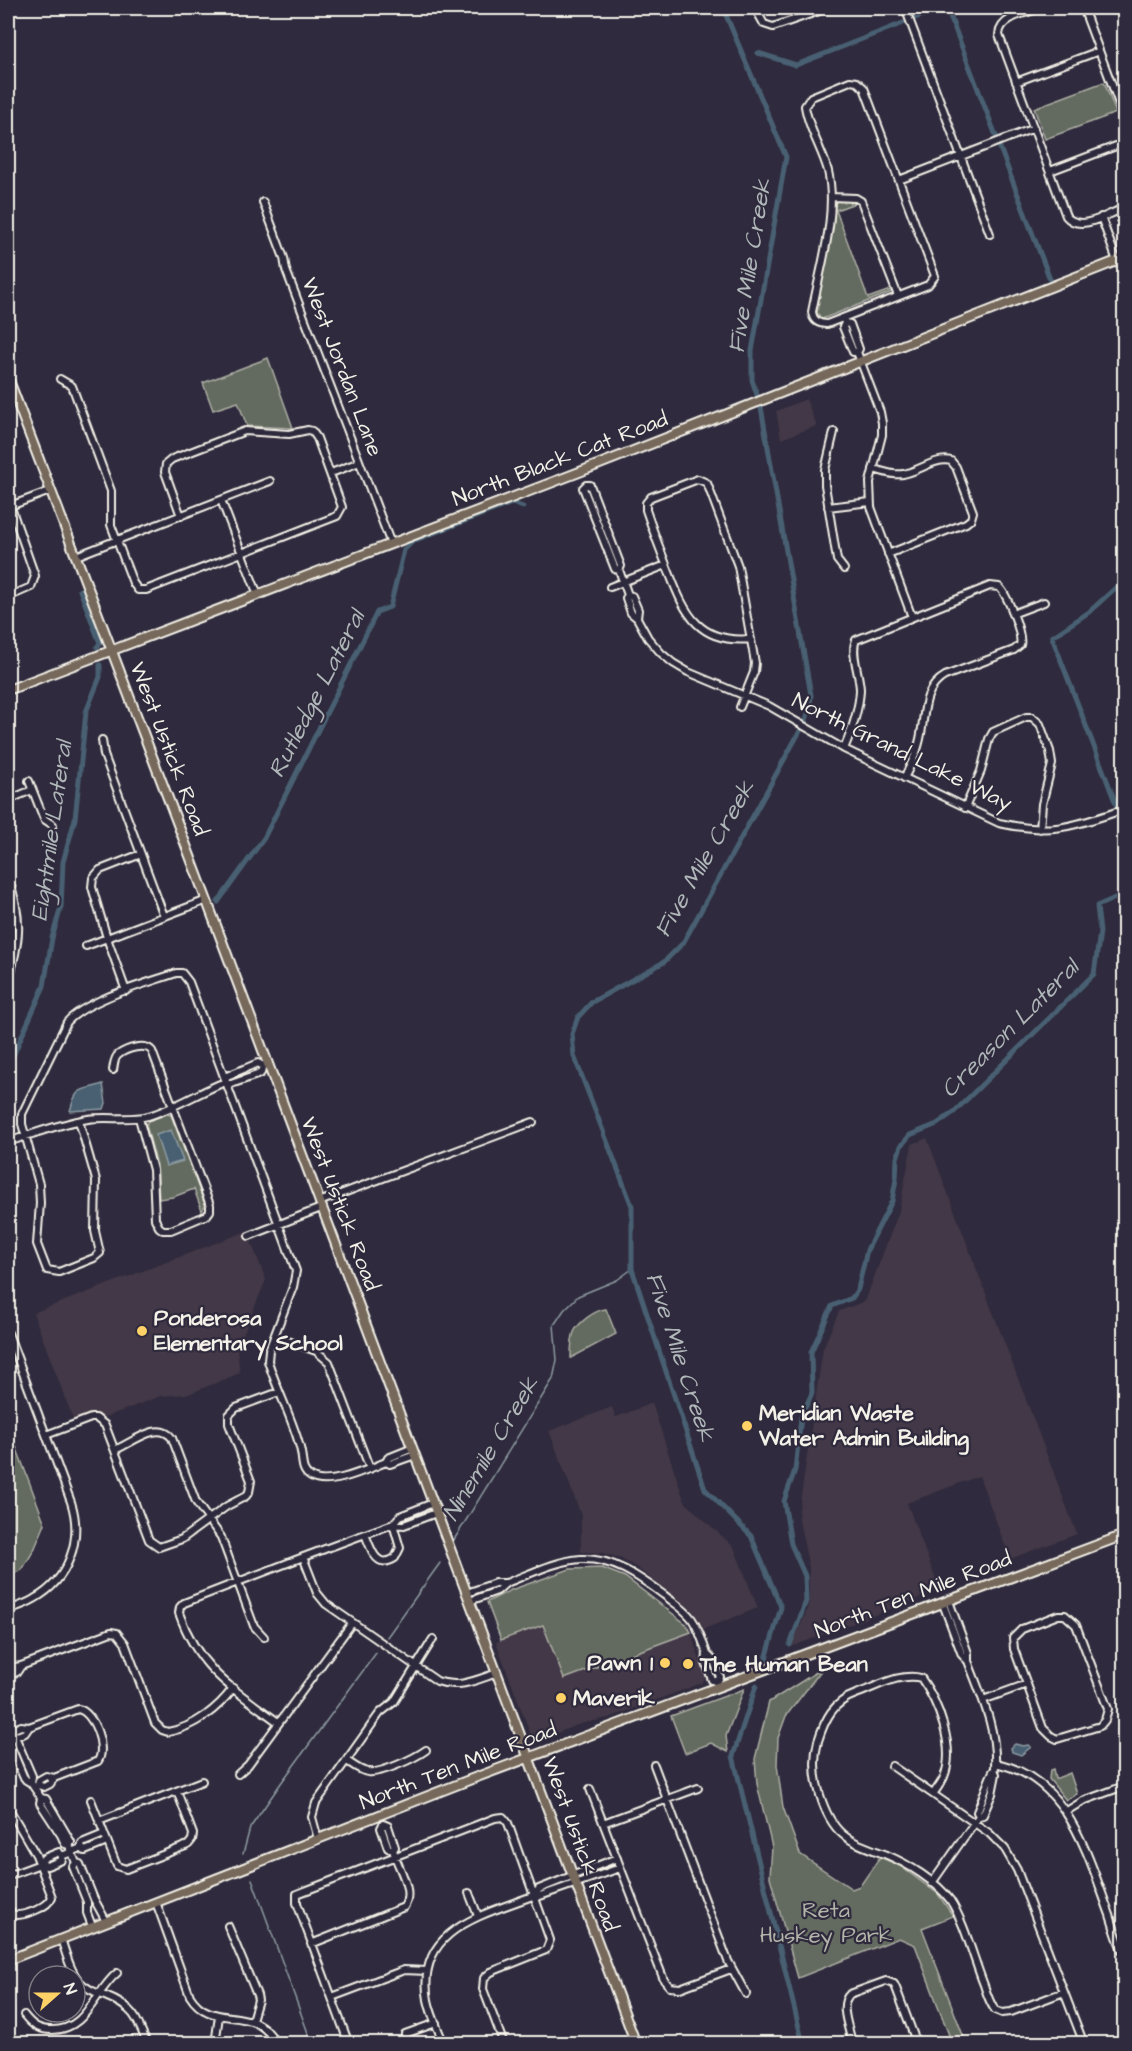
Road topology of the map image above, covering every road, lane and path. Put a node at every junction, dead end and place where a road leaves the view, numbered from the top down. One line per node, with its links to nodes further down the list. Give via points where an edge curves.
1 (755, 8): 2 (street, via 769,27)
2 (828, 8)
3 (905, 8): 12 (street)
4 (1037, 8): 7 (street, via 999,28 999,39)
5 (1083, 8): 6 (street)
6 (1099, 51): 7 (street); 8 (street)
7 (1016, 82): 10 (street)
8 (1122, 100): 9 (street)
9 (1125, 117)
10 (1034, 128): 12 (street); 13 (street)
11 (1125, 143): 13 (street)
12 (961, 157): 14 (street); 19 (street)
13 (1050, 171): 18 (street, via 1066,216 1083,224)
14 (899, 180): 15 (street, via 864,88 850,81 806,102 805,110 827,170); 21 (street, via 934,270 928,285)
15 (831, 198): 21 (street, via 861,201); 22 (street, via 812,312 822,324)
16 (263, 202): 40 (street, West Jordan Lane)
17 (1125, 208): 18 (street)
18 (1101, 217): 20 (street)
19 (990, 234)
20 (1121, 259): 23 (main road, North Black Cat Road)
21 (898, 296): 22 (street)
22 (844, 321): 23 (street, via 850,324)
23 (861, 363): 28 (street, via 882,423); 29 (main road, North Black Cat Road)
24 (8, 378): 32 (main road, West Ustick Road)
25 (60, 379): 39 (street, via 72,386 111,491 111,525)
26 (834, 432): 37 (street, via 825,470)
27 (357, 463): 30 (street)
28 (873, 469): 35 (street); 42 (street, via 904,474 942,460 951,461 972,509 966,524)
29 (582, 471): 40 (main road, North Black Cat Road); 46 (street, North Grand Lake Way, via 621,566)
30 (331, 473): 38 (street, via 314,432 244,431 166,464 165,472); 41 (street, via 342,502 337,516)
31 (270, 481): 34 (street)
32 (50, 491): 36 (street); 43 (main road, West Ustick Road)
33 (8, 499): 36 (street)
34 (222, 500): 38 (street); 41 (street)
35 (870, 502): 37 (street); 42 (street)
36 (10, 506): 49 (street, via 34,570 34,582)
37 (828, 507): 45 (street, via 837,560)
38 (182, 516): 39 (street)
39 (117, 540): 41 (street, via 138,590); 43 (street)
40 (391, 544): 48 (main road, North Black Cat Road)
41 (242, 552): 48 (street)
42 (888, 554): 52 (street)
43 (76, 556): 54 (main road, West Ustick Road)
44 (666, 565): 46 (street); 53 (street, via 692,620 722,638); 53 (street, via 646,503 651,497 698,479 708,483 738,566)
45 (844, 569)
46 (623, 581): 47 (street); 56 (street, North Grand Lake Way, via 631,613 648,638 673,663)
47 (610, 587)
48 (258, 595): 54 (main road, North Black Cat Road)
49 (8, 597)
50 (1044, 602): 51 (street)
51 (1012, 614): 52 (street, via 1004,593 999,587 990,586); 60 (street, via 1021,636 1020,645 945,676 927,695 919,744)
52 (912, 617): 59 (street, via 860,636 855,642 859,704)
53 (751, 639): 56 (street, via 754,672)
54 (112, 651): 55 (main road, North Black Cat Road); 70 (main road, West Ustick Road)
55 (8, 690)
56 (744, 695): 57 (street); 59 (street, North Grand Lake Way)
57 (740, 707)
58 (102, 740): 68 (street)
59 (844, 749): 60 (street, North Grand Lake Way)
60 (904, 778): 64 (street, North Grand Lake Way)
61 (29, 781): 62 (street)
62 (32, 790): 63 (street); 66 (street, via 44,819)
63 (8, 800)
64 (965, 808): 67 (street, North Grand Lake Way, via 999,823); 67 (street, via 993,732 1026,717 1034,718 1040,724 1052,764)
65 (1116, 812): 67 (street, North Grand Lake Way, via 1077,825)
66 (53, 825)
67 (1040, 829)
68 (141, 854): 71 (street); 72 (street, via 100,870 93,878 92,887)
69 (8, 877): 74 (street, via 19,922)
70 (207, 900): 71 (street); 76 (main road, West Ustick Road)
71 (165, 916): 72 (street)
72 (107, 938): 73 (street); 75 (street)
73 (86, 946)
74 (8, 983)
75 (126, 991): 78 (street, via 182,973 189,982); 83 (street, via 81,1009 66,1022 22,1114)
76 (265, 1065): 78 (street, via 258,1063 238,1070 227,1076); 78 (street, via 258,1075 231,1084); 85 (main road, West Ustick Road)
77 (113, 1070): 79 (street, via 118,1055 148,1046)
78 (225, 1082): 79 (street); 86 (street)
79 (173, 1106): 80 (street); 80 (street, via 210,1211 171,1230 163,1230 155,1219 153,1170)
80 (139, 1118): 81 (street)
81 (80, 1121): 83 (street); 83 (street, via 96,1180 95,1231 99,1253 59,1272 47,1270 37,1244 40,1190)
82 (533, 1122): 85 (street)
83 (26, 1136): 84 (street)
84 (8, 1142)
85 (320, 1205): 86 (street); 93 (main road, West Ustick Road)
86 (279, 1225): 87 (street); 89 (street, via 296,1277)
87 (249, 1236)
88 (8, 1333): 91 (street)
89 (274, 1336): 90 (street, via 268,1360); 94 (street, via 316,1351 329,1362)
90 (279, 1392): 94 (street, via 306,1474 318,1480 340,1479); 97 (street, via 236,1408 229,1415 250,1486 246,1496)
91 (46, 1435): 92 (street, via 91,1418 105,1425); 107 (street, via 73,1508 75,1540 69,1562 51,1587)
92 (115, 1450): 97 (street, via 155,1430 163,1430 172,1438 196,1502); 97 (street, via 149,1540 159,1547 182,1539)
93 (414, 1452): 94 (street, via 388,1458); 95 (main road, West Ustick Road)
94 (370, 1469)
95 (433, 1503): 96 (main road, West Ustick Road); 98 (street, via 400,1516)
96 (436, 1513): 98 (street, via 404,1525); 104 (main road, West Ustick Road)
97 (207, 1519): 102 (street, via 221,1537)
98 (393, 1524): 99 (street); 99 (street, via 400,1548 390,1561 383,1562 374,1556)
99 (365, 1534): 101 (street)
100 (1125, 1535): 106 (main road, North Ten Mile Road)
101 (303, 1557): 102 (street); 108 (street, via 321,1599)
102 (238, 1582): 109 (street, via 254,1626); 118 (street, via 180,1607 192,1644 207,1665)
103 (506, 1583): 104 (street, via 495,1582); 105 (street, via 497,1591); 117 (street, via 557,1564 587,1559 609,1562 635,1574 688,1613 714,1661 720,1677)
104 (467, 1593): 105 (main road, West Ustick Road)
105 (470, 1601): 114 (main road, West Ustick Road)
106 (946, 1603): 117 (main road, North Ten Mile Road); 119 (street)
107 (8, 1610)
108 (352, 1623): 112 (street); 121 (street)
109 (264, 1637)
110 (433, 1639): 112 (street)
111 (21, 1666): 113 (street); 115 (street); 118 (street, via 117,1633 122,1637 155,1723 162,1730 173,1731 200,1719 219,1706)
112 (417, 1667): 114 (street, via 437,1681 456,1685); 127 (street)
113 (8, 1668)
114 (496, 1673): 126 (main road, West Ustick Road)
115 (8, 1676)
116 (1027, 1684): 116 (street, via 1047,1732 1058,1739 1100,1726 1105,1720 1108,1709 1076,1625 1065,1615 1022,1629 1013,1638); 119 (street)
117 (718, 1685): 126 (main road, North Ten Mile Road)
118 (233, 1688): 121 (street)
119 (983, 1700): 130 (street, via 994,1736)
120 (8, 1720): 123 (street)
121 (278, 1722): 131 (street)
122 (29, 1727): 123 (street); 124 (street); 133 (street, via 78,1709 88,1713 101,1745 98,1761 54,1778 44,1787)
123 (9, 1730): 124 (street)
124 (10, 1739): 133 (street)
125 (426, 1750): 127 (street, via 371,1773)
126 (529, 1758): 143 (main road, North Ten Mile Road); 158 (main road, West Ustick Road)
127 (347, 1761): 148 (street, via 313,1809)
128 (654, 1765): 139 (street)
129 (892, 1766): 138 (street)
130 (995, 1767): 142 (street, via 1012,1766 1038,1780); 145 (street, via 992,1794 983,1815)
131 (238, 1774)
132 (202, 1781): 137 (street)
133 (35, 1785): 150 (street, via 40,1803)
134 (1125, 1786): 142 (street)
135 (698, 1788): 139 (street)
136 (590, 1789): 146 (street)
137 (177, 1791): 144 (street); 149 (street, via 193,1834 188,1845 121,1869)
138 (934, 1793): 145 (street); 159 (street, via 945,1776 948,1749 930,1690 921,1677 910,1675 850,1696 830,1711 814,1766 828,1816 847,1839 899,1861)
139 (667, 1799): 146 (street); 172 (street)
140 (91, 1800): 144 (street)
141 (8, 1807): 155 (street)
142 (1065, 1812): 170 (street, via 1081,1840)
143 (379, 1815): 148 (main road, North Ten Mile Road); 152 (street, via 388,1848)
144 (99, 1821): 147 (street)
145 (975, 1822): 159 (street); 175 (street, via 1005,1849 1017,1870)
146 (603, 1823): 153 (street)
147 (104, 1834): 149 (street); 151 (street, via 82,1843)
148 (318, 1839): 162 (main road, North Ten Mile Road)
149 (107, 1842): 151 (street, via 85,1851)
150 (70, 1848): 151 (street); 154 (street); 155 (street, via 62,1856 59,1852 44,1858)
151 (81, 1848)
152 (394, 1853): 161 (street, via 503,1817); 169 (street, via 297,1894); 169 (street, via 408,1893 404,1907)
153 (617, 1858): 156 (street); 158 (street)
154 (76, 1863): 165 (street, via 80,1864); 166 (street, via 73,1866)
155 (40, 1864): 157 (street); 163 (street, via 51,1900 19,1915 13,1915)
156 (620, 1868): 158 (street); 172 (street, via 670,1987 680,1988)
157 (8, 1876)
158 (574, 1879): 161 (street, via 539,1889); 190 (main road, West Ustick Road)
159 (932, 1883): 175 (street, via 953,1906 995,2010 1011,2012)
160 (469, 1893): 164 (street)
161 (535, 1895): 164 (street); 189 (street, via 550,1940 546,1950 484,1978 483,1989)
162 (156, 1902): 165 (main road, North Ten Mile Road); 180 (street, via 190,1996 202,2009)
163 (8, 1907)
164 (478, 1916): 173 (street, via 448,1934)
165 (106, 1921): 166 (main road, North Ten Mile Road)
166 (92, 1926): 168 (main road, North Ten Mile Road)
167 (228, 1926): 181 (street, via 257,1995)
168 (61, 1939): 171 (main road, North Ten Mile Road); 176 (street, via 76,1977)
169 (311, 1944): 178 (street)
170 (1125, 1954)
171 (8, 1960)
172 (731, 1969): 177 (street)
173 (427, 1971): 178 (street, via 404,1970); 182 (street, via 428,1999)
174 (117, 1973): 176 (street)
175 (1064, 1992): 193 (street)
176 (98, 1994): 179 (street, via 84,2015 70,2026 41,2029); 184 (street, via 129,2009)
177 (746, 1994)
178 (332, 1997): 187 (street)
179 (24, 2016)
180 (219, 2016): 181 (street); 185 (street)
181 (252, 2020): 186 (street)
182 (436, 2023): 183 (street); 188 (street)
183 (405, 2034)
184 (147, 2043)
185 (215, 2043)
186 (276, 2043)
187 (349, 2043)
188 (444, 2043)
189 (504, 2043)
190 (636, 2043)
191 (852, 2043): 192 (street, via 844,2007 846,1998 890,1982 896,1988)
192 (917, 2043)
193 (1084, 2043)

